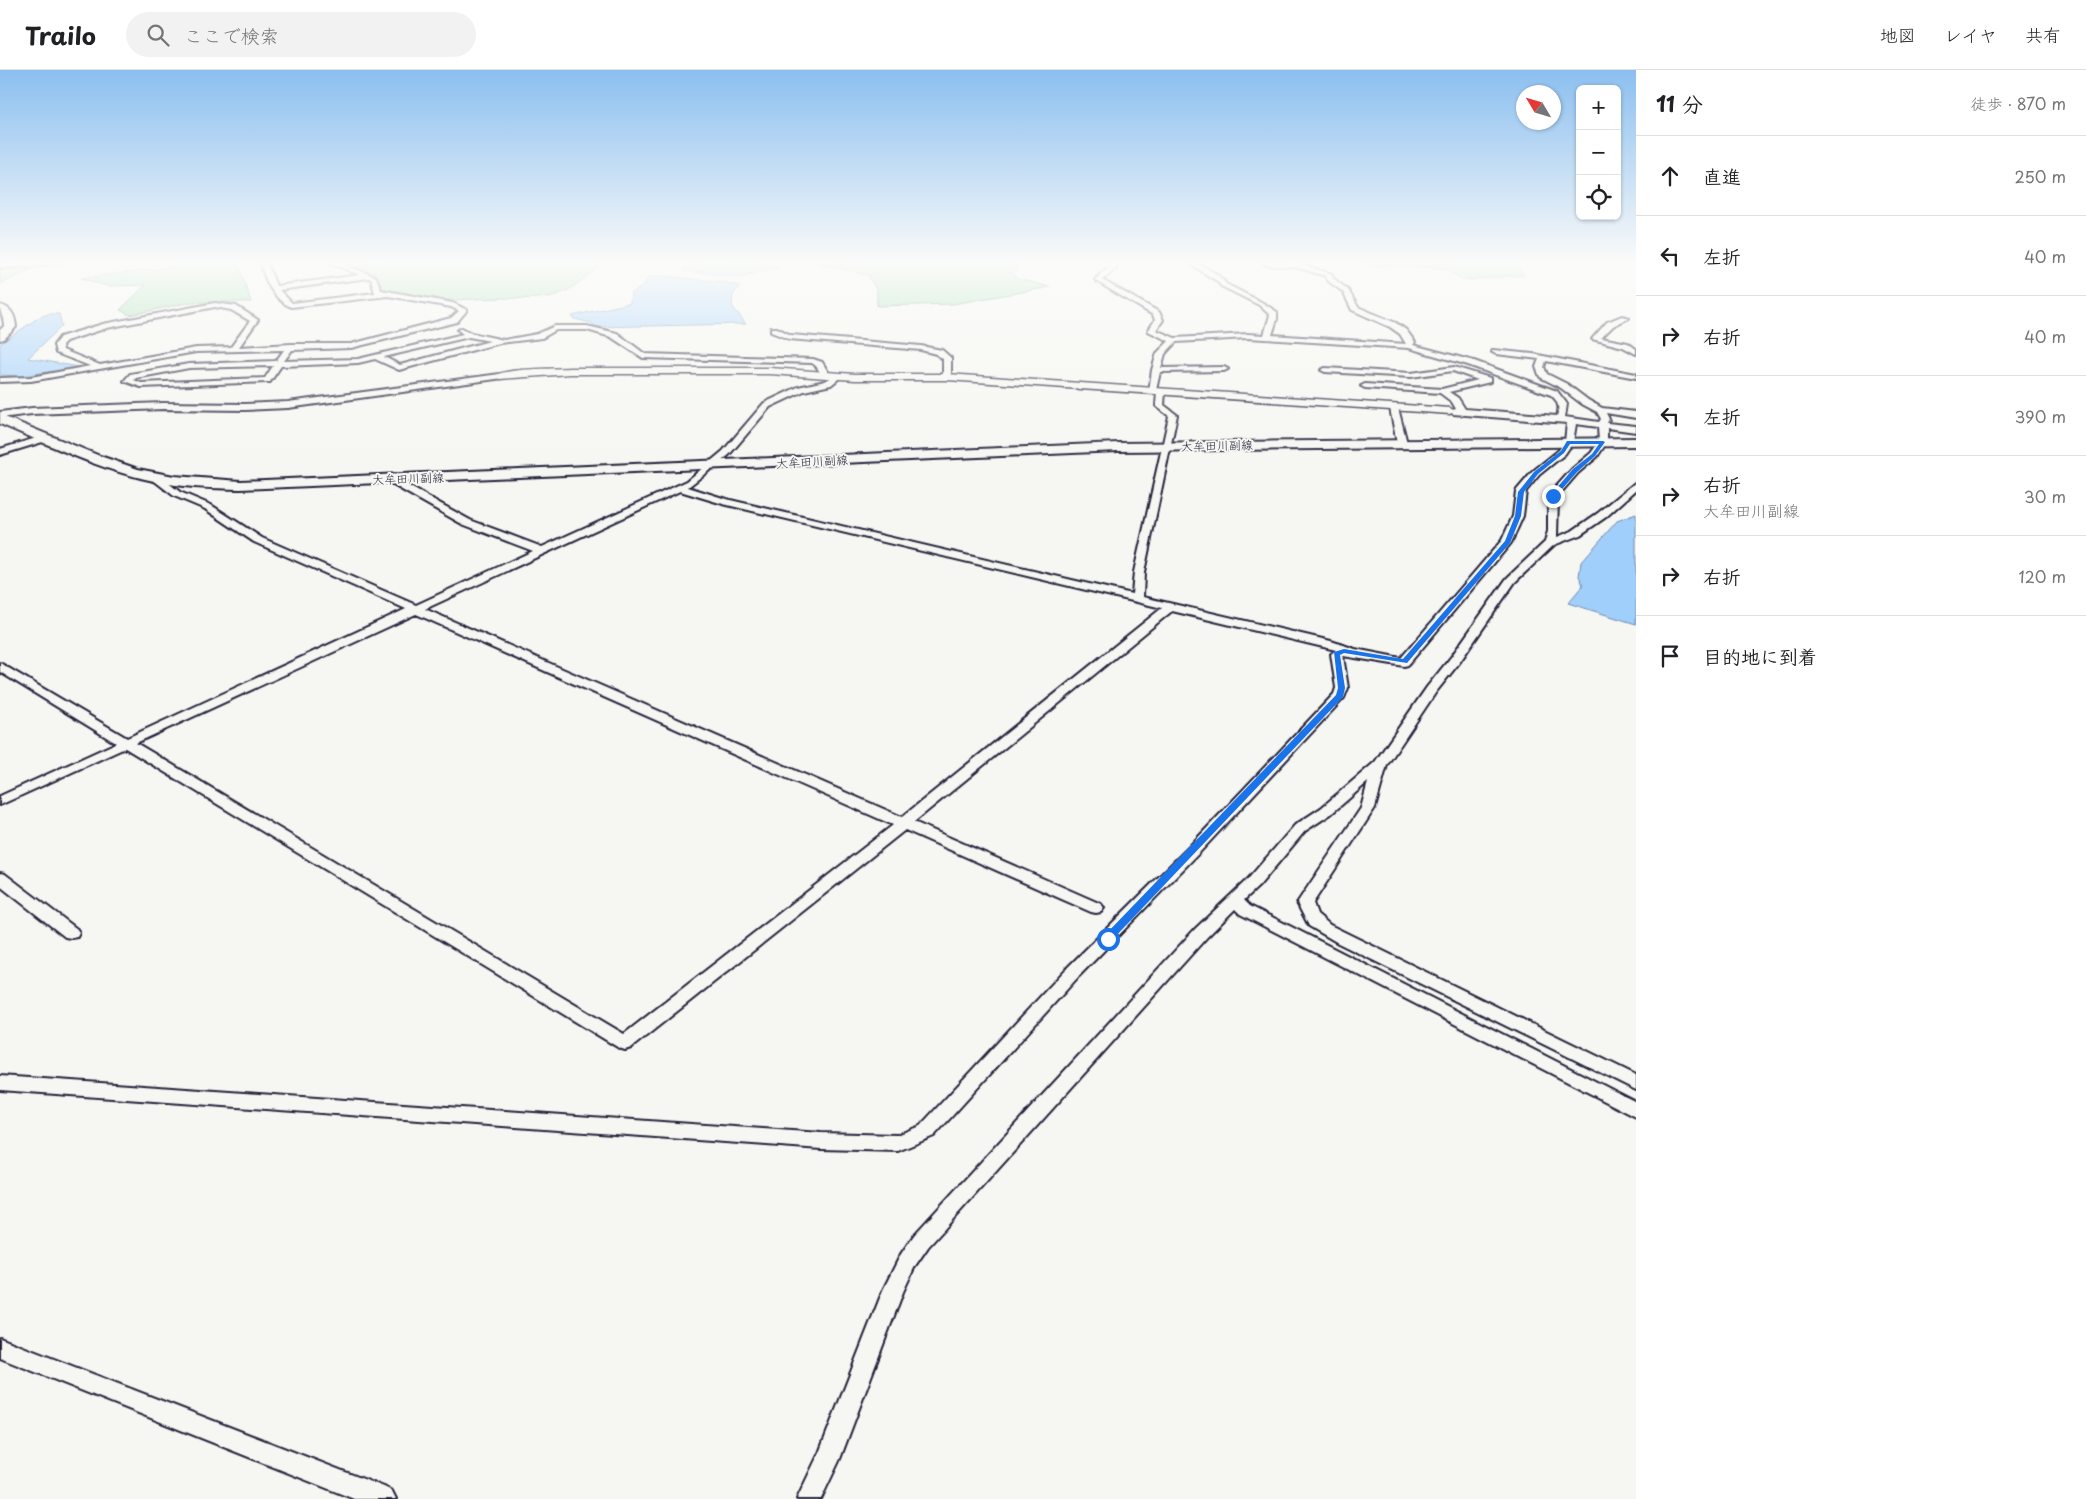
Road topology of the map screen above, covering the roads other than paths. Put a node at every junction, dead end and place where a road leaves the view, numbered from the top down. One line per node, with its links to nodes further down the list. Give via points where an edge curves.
1 (94, 330): 27 (street, via 63,339 58,345 59,351)
2 (247, 330): 19 (street)
3 (418, 330): 17 (street)
4 (461, 330): 12 (street)
5 (552, 330): 15 (street, via 539,336)
6 (594, 330): 35 (street, via 614,335 643,356 813,361)
7 (774, 330): 40 (street, via 789,337 939,352 947,358)
8 (1152, 330): 14 (street)
9 (1268, 330): 13 (street)
10 (1400, 330): 18 (street, via 1411,342)
11 (1605, 330): 21 (street, via 1596,339 1625,345)
12 (469, 335): 15 (street); 22 (street)
13 (1268, 336): 14 (street); 18 (street)
14 (1174, 340): 29 (street, via 1161,353)
15 (498, 342): 24 (street, via 399,368)
16 (291, 346): 17 (street); 19 (street); 25 (street)
17 (351, 346): 22 (street)
18 (1409, 346): 50 (street, via 1471,363 1554,393 1563,404)
19 (233, 349): 26 (street, via 176,352)
20 (1496, 352): 23 (street)
21 (1636, 352)
22 (376, 357): 24 (street); 25 (street, via 358,361)
23 (1543, 359): 39 (street); 45 (street, via 1540,372 1546,378)
24 (387, 362): 31 (street, via 360,370)
25 (278, 364): 33 (street); 36 (street, via 189,366)
26 (114, 366): 27 (street); 36 (street)
27 (100, 367): 41 (street, via 30,379)
28 (1224, 369): 29 (street)
29 (1156, 370): 42 (street)
30 (1325, 370): 32 (street)
31 (331, 371)
32 (1348, 371): 43 (street, via 1366,389); 43 (street, via 1423,374 1454,368 1487,380)
33 (271, 374): 34 (street); 36 (street, via 267,380 141,385 128,381)
34 (281, 374)
35 (826, 375): 37 (street, via 770,371 570,371); 38 (street)
36 (133, 376)
37 (500, 376): 49 (street, via 288,405 32,411)
38 (838, 376): 40 (street); 61 (street, via 828,383 801,389 768,405)
39 (1636, 376)
40 (947, 377): 42 (street)
41 (0, 380)
42 (1156, 391): 44 (street); 59 (street, via 1160,406 1173,415)
43 (1442, 391): 47 (street, via 1455,400)
44 (1394, 408): 46 (street); 58 (street)
45 (1600, 410): 48 (street); 52 (street, via 1605,419)
46 (1450, 411): 47 (street)
47 (1462, 411): 50 (street)
48 (1636, 415)
49 (0, 417): 54 (main road, 大牟田川副線)
50 (1560, 419): 51 (street)
51 (1572, 420): 52 (street); 55 (street)
52 (1602, 424): 53 (street); 56 (street)
53 (1636, 429)
54 (46, 438): 60 (street); 62 (main road, 大牟田川副線, via 101,461)
55 (1572, 442): 56 (main road, 大牟田川副線); 58 (main road, 大牟田川副線); 71 (street, via 1536,473 1521,492 1518,516 1507,541 1404,662)
56 (1600, 442): 57 (main road, 大牟田川副線); 66 (street, via 1594,455 1553,496)
57 (1636, 442)
58 (1402, 443): 59 (main road, 大牟田川副線)
59 (1167, 445): 61 (main road, 大牟田川副線); 68 (street, via 1139,572)
60 (0, 452)
61 (714, 465): 63 (main road, 大牟田川副線); 65 (street)
62 (155, 477): 63 (main road, 大牟田川副線, via 240,485); 70 (street, via 177,494 208,507 258,540)
63 (389, 479): 67 (street, via 466,522)
64 (1636, 485): 66 (street, via 1576,533)
65 (680, 488): 67 (street); 68 (street)
66 (1550, 543): 74 (street, via 1511,580)
67 (542, 551): 70 (street)
68 (1137, 599): 69 (street)
69 (1170, 607): 71 (street); 76 (street)
70 (416, 610): 73 (street); 76 (street)
71 (1352, 652): 81 (street, via 1336,654 1342,688 1340,695 1073,972 927,1131 898,1143 801,1140)
72 (0, 667): 73 (street)
73 (126, 743): 75 (street); 76 (street, via 625,1043)
74 (1380, 765): 78 (street, via 1326,811 1300,828 1254,882); 82 (street, via 1368,808 1305,903 1308,916 1314,923 1344,939)
75 (0, 801)
76 (903, 824): 79 (street)
77 (0, 878): 80 (street)
78 (1234, 900): 83 (street, via 1260,918); 86 (street, via 921,1240 893,1290 828,1459)
79 (1096, 908)
80 (72, 933)
81 (0, 1083)
82 (1636, 1083)
83 (1636, 1110)
84 (0, 1348): 85 (street)
85 (384, 1499)
86 (809, 1499)

